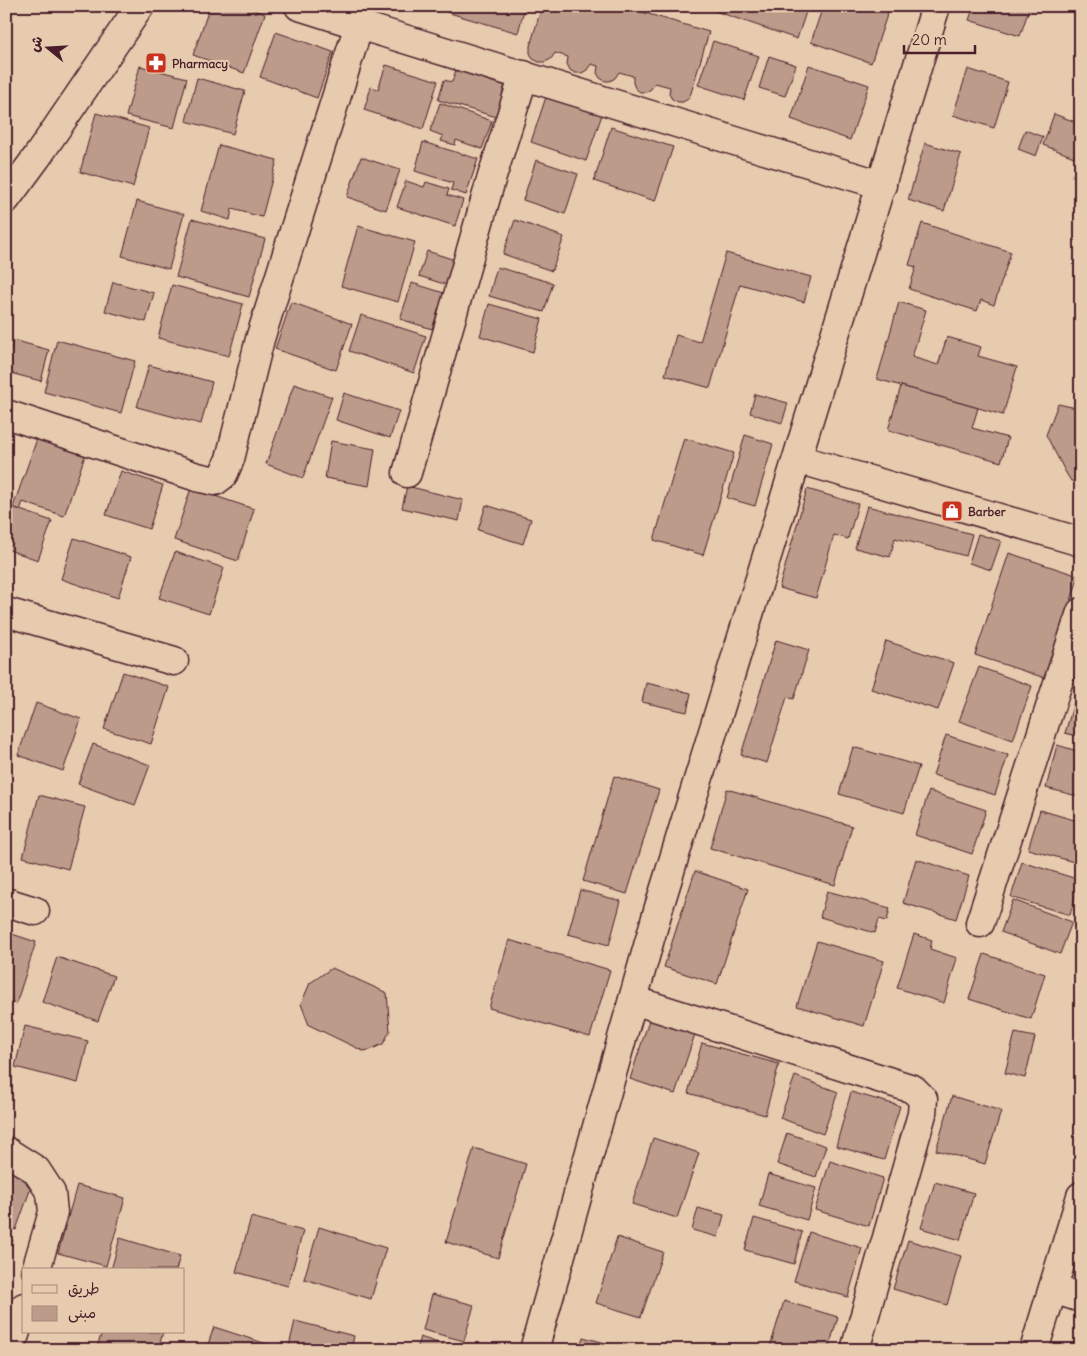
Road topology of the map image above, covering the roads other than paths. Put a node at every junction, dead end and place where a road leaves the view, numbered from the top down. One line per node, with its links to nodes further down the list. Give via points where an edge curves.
1 (140, 6): 7 (street)
2 (300, 6): 4 (street)
3 (936, 6): 6 (street)
4 (360, 25): 5 (street); 8 (street, via 260,339 230,459 223,475 214,481 197,477)
5 (524, 75): 6 (street); 10 (street)
6 (882, 185): 9 (street)
7 (6, 199)
8 (6, 414)
9 (798, 458): 11 (street); 18 (street)
10 (407, 472)
11 (1081, 542)
12 (6, 612): 14 (street)
13 (1081, 612): 17 (street)
14 (174, 661)
15 (6, 902): 16 (street)
16 (35, 911)
17 (980, 923)
18 (633, 1000): 26 (street); 27 (street, via 913,1089 923,1099 922,1114)
19 (6, 1151): 21 (street, via 36,1170 51,1193 53,1212)
20 (1081, 1196): 22 (street)
21 (37, 1268)
22 (1053, 1289): 23 (street); 28 (street)
23 (1081, 1298)
24 (22, 1313): 25 (street)
25 (10, 1350)
26 (534, 1350)
27 (855, 1350)
28 (1034, 1350)

